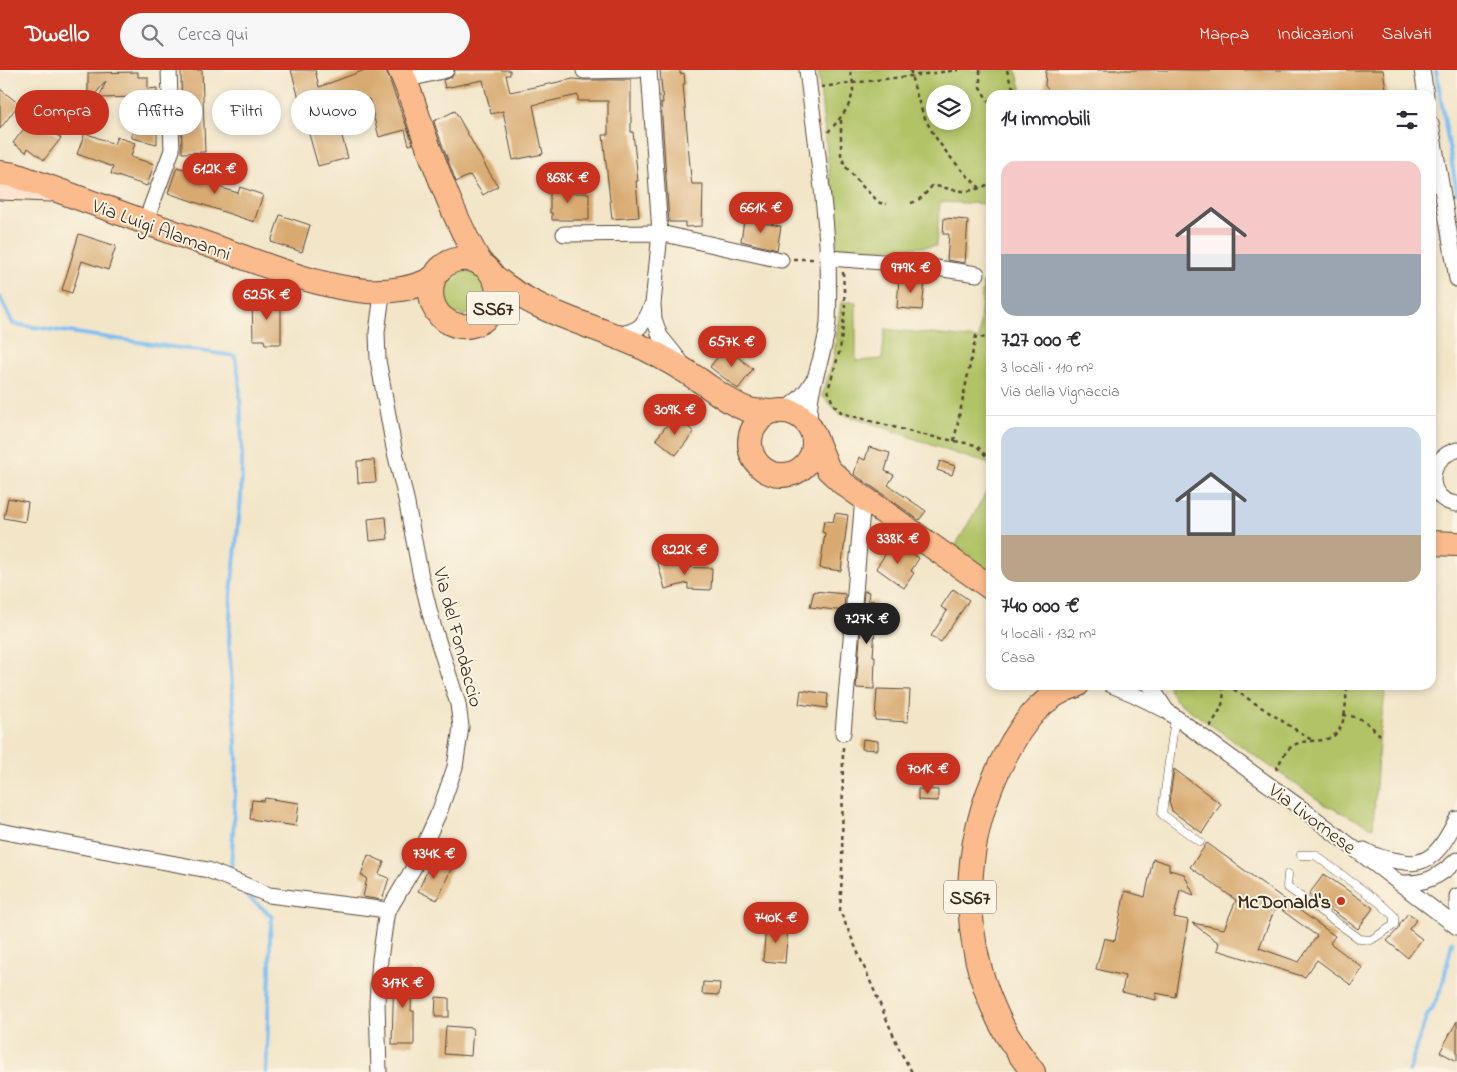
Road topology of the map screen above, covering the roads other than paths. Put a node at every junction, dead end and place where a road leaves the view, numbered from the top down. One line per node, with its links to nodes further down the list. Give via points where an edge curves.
1 (169, 70): 12 (street, via 172,150)
2 (446, 70): 8 (street)
3 (584, 70): 4 (street)
4 (638, 70)
5 (649, 70): 13 (street)
6 (807, 70): 15 (street)
7 (1422, 70): 9 (street)
8 (402, 75): 17 (main road, via 462,229)
9 (1425, 90)
10 (1436, 154): 20 (street)
11 (4, 176): 12 (main road, Via Luigi Alamanni, via 58,191)
12 (146, 223): 21 (main road, Via Luigi Alamanni, via 304,278)
13 (660, 233): 14 (street); 16 (street); 22 (street)
14 (564, 234)
15 (836, 258): 18 (street); 27 (street, via 826,339)
16 (781, 260)
17 (487, 270): 19 (main road, SS67, via 471,260 460,259 440,268); 24 (main road, SS67, via 517,295); 25 (main road, SS67, via 497,285 497,295 490,314)
18 (977, 274)
19 (434, 277): 21 (main road, Via Luigi Alamanni, via 419,284); 23 (main road, via 430,294)
20 (1457, 279)
21 (376, 293): 23 (main road, Via Luigi Alamanni, via 412,300); 61 (street, Via del Fondaccio, via 378,360 394,448 430,616 458,704 461,727 456,767 440,810 414,867)
22 (653, 304): 26 (street, via 642,326); 28 (street, via 660,336)
23 (435, 310): 25 (main road, SS67, via 452,324 473,325)
24 (558, 315): 25 (main road, SS67, via 518,311); 26 (main road, SS67)
25 (482, 321)
26 (614, 335): 28 (main road, SS67, via 648,350)
27 (818, 369): 30 (street, via 797,402); 31 (street, via 809,412)
28 (697, 379): 29 (main road, SS67)
29 (724, 398): 30 (main road, SS67, via 754,412); 33 (main road, SS67, via 745,424)
30 (777, 411): 31 (main road, SS67, via 799,415); 33 (main road, via 756,424)
31 (812, 431): 36 (main road, via 812,453 800,469); 37 (main road, SS67, via 828,469)
32 (1457, 442): 35 (street)
33 (751, 444): 36 (main road, SS67, via 757,462 764,468 772,473)
34 (1457, 450): 35 (street, via 1448,453)
35 (1437, 464)
36 (790, 473): 37 (main road, SS67, via 825,477)
37 (844, 484): 39 (main road, SS67)
38 (1436, 490): 41 (street)
39 (863, 498): 44 (main road, SS67); 51 (street)
40 (1436, 499): 41 (lane)
41 (1453, 504)
42 (1436, 543): 43 (main road)
43 (1457, 544)
44 (986, 581)
45 (1035, 690): 50 (main road, SS67)
46 (1064, 690): 50 (main road, SS67)
47 (1123, 690): 49 (street, Via Livornese)
48 (1154, 690): 49 (street, Via Livornese)
49 (1171, 714): 54 (street, Via Livornese); 55 (lane, via 1162,814)
50 (1026, 720): 65 (main road, SS67, via 984,802 973,849 970,896 977,957 989,996 1007,1034)
51 (843, 733)
52 (1457, 819): 54 (street, via 1444,843 1428,858 1418,862 1389,860)
53 (0, 830): 61 (street, via 208,870 269,895)
54 (1342, 839): 59 (street, Via Livornese)
55 (1200, 842)
56 (1301, 855): 58 (lane, via 1315,855 1380,903 1394,916 1394,925 1371,940 1360,939 1288,887)
57 (1457, 860): 59 (street, via 1432,879)
58 (1288, 874)
59 (1399, 882): 63 (street, Via Livornese)
60 (1457, 896): 62 (street)
61 (387, 910): 64 (street, via 377,1002)
62 (1457, 914)
63 (1457, 927)
64 (379, 1072)
65 (1033, 1072)

